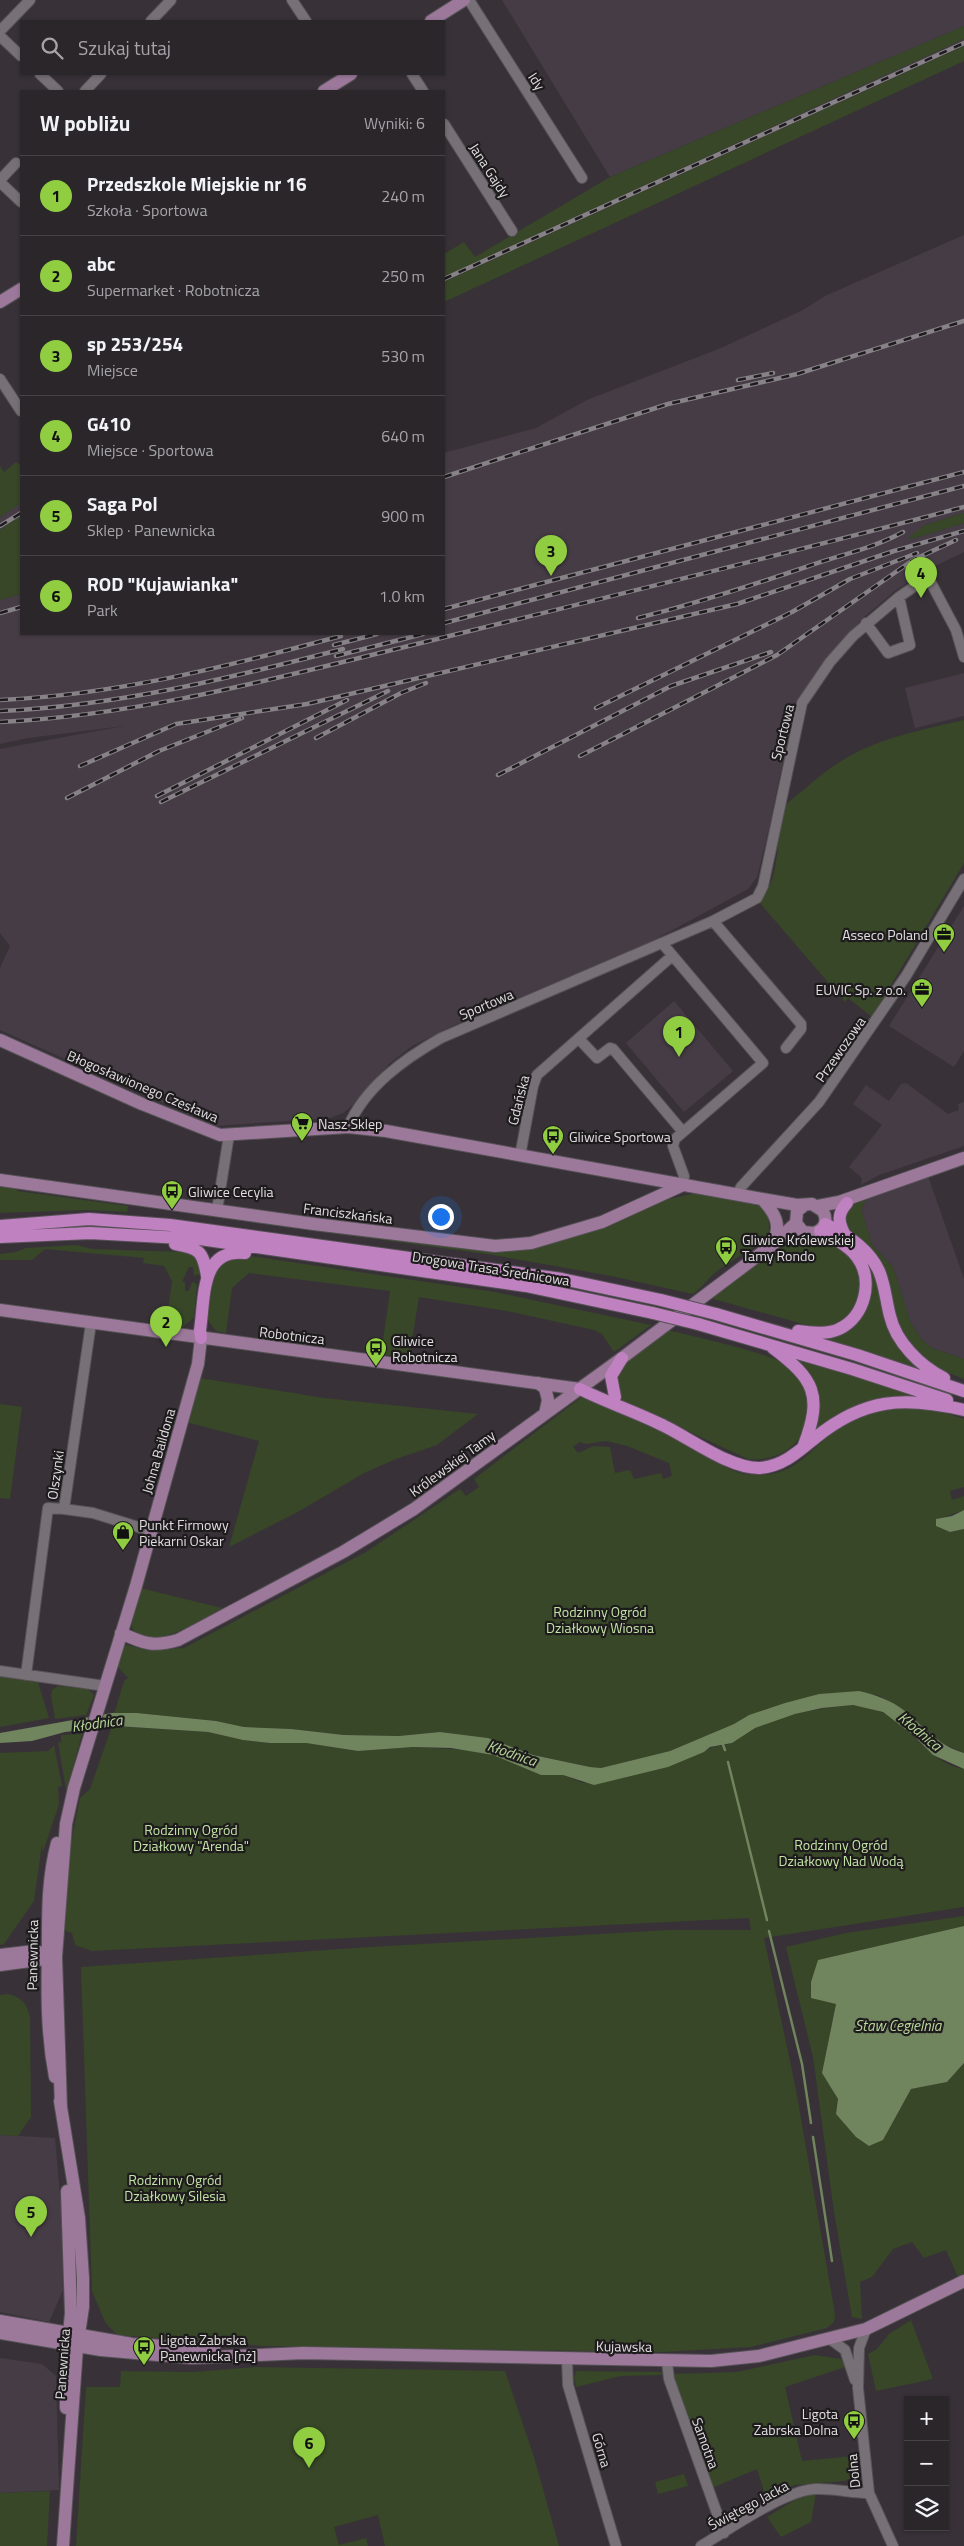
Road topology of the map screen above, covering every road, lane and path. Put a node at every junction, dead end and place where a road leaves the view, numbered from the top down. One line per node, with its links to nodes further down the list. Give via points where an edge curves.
1 (30, 0): 9 (street)
2 (171, 0): 6 (street)
3 (292, 0): 7 (street)
4 (464, 0): 8 (street)
5 (468, 0): 22 (street, Idy)
6 (152, 20)
7 (305, 20)
8 (434, 20)
9 (0, 31)
10 (0, 36): 11 (street)
11 (20, 55)
12 (41, 75): 16 (street)
13 (101, 75): 17 (street)
14 (345, 75): 18 (street)
15 (413, 75): 19 (street)
16 (57, 90)
17 (86, 90)
18 (325, 90)
19 (422, 90)
20 (445, 126): 25 (street, Jana Gajdy)
21 (16, 163): 23 (street)
22 (582, 178)
23 (0, 181): 24 (street)
24 (20, 201)
25 (512, 231)
26 (20, 289): 27 (street)
27 (0, 302)
28 (0, 379): 29 (street)
29 (20, 409)
30 (899, 597): 31 (street, Sportowa); 31 (street, via 910,645 888,653); 32 (street, Sportowa, via 928,577 956,630)
31 (866, 623): 34 (street, Sportowa, via 830,662 802,703 763,886 757,898)
32 (964, 657)
33 (964, 879): 48 (street, Przewozowa, via 906,976 820,1102 741,1186)
34 (713, 921): 35 (street, Sportowa); 39 (street, via 801,1024 801,1029)
35 (662, 943): 36 (street); 40 (street, Sportowa, via 441,1038 410,1056 388,1074 355,1110)
36 (672, 956): 37 (street); 41 (street, via 763,1064)
37 (579, 1039): 41 (street, via 597,1058 610,1048 613,1050); 43 (street, Gdańska, via 541,1070 535,1079)
38 (0, 1040): 42 (street, Błogosławionego Czesława, via 192,1125)
39 (786, 1048)
40 (348, 1127): 42 (street, Błogosławionego Czesława); 43 (street, Błogosławionego Czesława)
41 (683, 1132): 46 (street, via 673,1146 684,1176)
42 (229, 1135): 52 (street)
43 (520, 1156): 46 (street, Błogosławionego Czesława)
44 (964, 1158): 47 (street)
45 (0, 1180): 52 (street, Franciszkańska)
46 (683, 1185): 48 (street, Błogosławionego Czesława); 52 (street, Franciszkańska, via 602,1222 531,1243 508,1246)
47 (867, 1193): 50 (street); 51 (street, via 839,1202)
48 (737, 1195): 49 (street, Błogosławionego Czesława)
49 (758, 1199): 51 (street, Błogosławionego Czesława); 55 (street, Błogosławionego Czesława); 61 (street, via 773,1211 777,1221)
50 (847, 1203): 56 (street); 59 (main road, via 839,1218)
51 (812, 1205): 55 (street, via 797,1211); 56 (street)
52 (217, 1210)
53 (0, 1217): 54 (main road)
54 (54, 1221): 57 (main road, Drogowa Trasa Średnicowa); 66 (main road, Drogowa Trasa Średnicowa, bridge, via 108,1219 170,1225 554,1278 661,1300)
55 (798, 1224): 56 (street, Królewskiej Tamy, via 808,1234); 61 (street, Królewskiej Tamy)
56 (823, 1224): 59 (main road); 66 (main road, via 863,1267 866,1290 857,1314 839,1329 825,1333)
57 (0, 1226)
58 (130, 1234): 60 (main road, Drogowa Trasa Średnicowa); 62 (main road, Drogowa Trasa Średnicowa, via 200,1239); 63 (main road, via 196,1248 202,1256)
59 (845, 1235): 72 (main road, via 859,1245 879,1270 890,1319 909,1351 936,1374)
60 (0, 1237)
61 (772, 1245): 69 (street, Królewskiej Tamy)
62 (303, 1254): 63 (main road, via 270,1256 232,1252 220,1256); 68 (main road, Drogowa Trasa Średnicowa, bridge, via 526,1286 653,1313)
63 (207, 1276): 67 (main road)
64 (0, 1310): 65 (street, Robotnicza)
65 (91, 1323): 67 (street, Robotnicza); 78 (street, Olszynki)
66 (764, 1327): 72 (main road, Drogowa Trasa Średnicowa)
67 (201, 1338): 70 (street, Robotnicza); 79 (street, Johna Baildona, via 198,1364)
68 (766, 1344): 75 (main road, Drogowa Trasa Średnicowa); 77 (main road, via 802,1372 813,1395 814,1412)
69 (622, 1358): 71 (street, Królewskiej Tamy); 73 (main road, via 611,1376)
70 (538, 1383): 71 (street, Robotnicza); 76 (street, via 548,1395)
71 (580, 1389): 73 (main road, via 598,1389); 74 (main road); 76 (street, Królewskiej Tamy)
72 (964, 1389)
73 (615, 1397): 74 (main road)
74 (627, 1408): 77 (main road, via 742,1466 777,1465)
75 (964, 1408): 77 (main road, via 904,1400 869,1406 847,1415)
76 (545, 1414): 80 (street, Królewskiej Tamy, via 384,1528 178,1640 159,1645 140,1642)
77 (803, 1448)
78 (64, 1509): 79 (street); 82 (street, Olszynki, via 48,1508)
79 (151, 1531): 80 (street, Johna Baildona)
80 (122, 1633): 83 (street, Johna Baildona)
81 (0, 1671): 82 (street)
82 (26, 1675): 83 (street)
83 (104, 1690): 84 (street, Panewnicka)
84 (70, 1804): 85 (street, Panewnicka, via 53,1858); 88 (street, Panewnicka)
85 (47, 1935): 86 (street); 88 (street, Panewnicka)
86 (35, 1951): 87 (street); 88 (street)
87 (0, 1955)
88 (51, 1957): 89 (street); 91 (street, Panewnicka); 92 (street, Panewnicka)
89 (26, 1962): 90 (street); 91 (street, via 43,1968)
90 (0, 1964)
91 (47, 1975): 92 (street, Panewnicka, via 48,2040)
92 (61, 2108): 93 (street, Panewnicka)
93 (67, 2156): 95 (street, Panewnicka); 102 (street, Panewnicka, via 82,2244 83,2307)
94 (964, 2281): 97 (street, Kujawska)
95 (71, 2313): 100 (street, via 61,2326); 102 (street, Panewnicka)
96 (0, 2321): 100 (street, Kujawska)
97 (866, 2328): 99 (street, Kujawska); 103 (street, Dolna)
98 (0, 2333): 100 (street, Kujawska)
99 (848, 2334): 101 (street, Kujawska); 103 (street); 104 (street, Dolna)
100 (43, 2335): 102 (street, Kujawska); 107 (street, via 61,2350)
101 (830, 2339): 104 (street); 106 (street, Kujawska, via 759,2356 710,2362)
102 (74, 2340): 105 (street, Kujawska, via 192,2358 268,2354); 107 (street, Panewnicka); 109 (street, Panewnicka)
103 (859, 2348): 108 (street, Dolna)
104 (846, 2350): 108 (street, Dolna)
105 (567, 2360): 106 (street, Kujawska); 113 (street, Górna, via 568,2385)
106 (667, 2362): 111 (street, Samotna, via 669,2379)
107 (66, 2366): 109 (street, Panewnicka, via 66,2430)
108 (858, 2388): 110 (street, Dolna)
109 (70, 2455): 112 (street, Panewnicka)
110 (869, 2494): 111 (street, Świętego Jacka, via 828,2489 792,2494); 115 (street, Dolna)
111 (724, 2533): 114 (street, Świętego Jacka)
112 (63, 2546)
113 (616, 2546)
114 (701, 2546)
115 (893, 2546)

